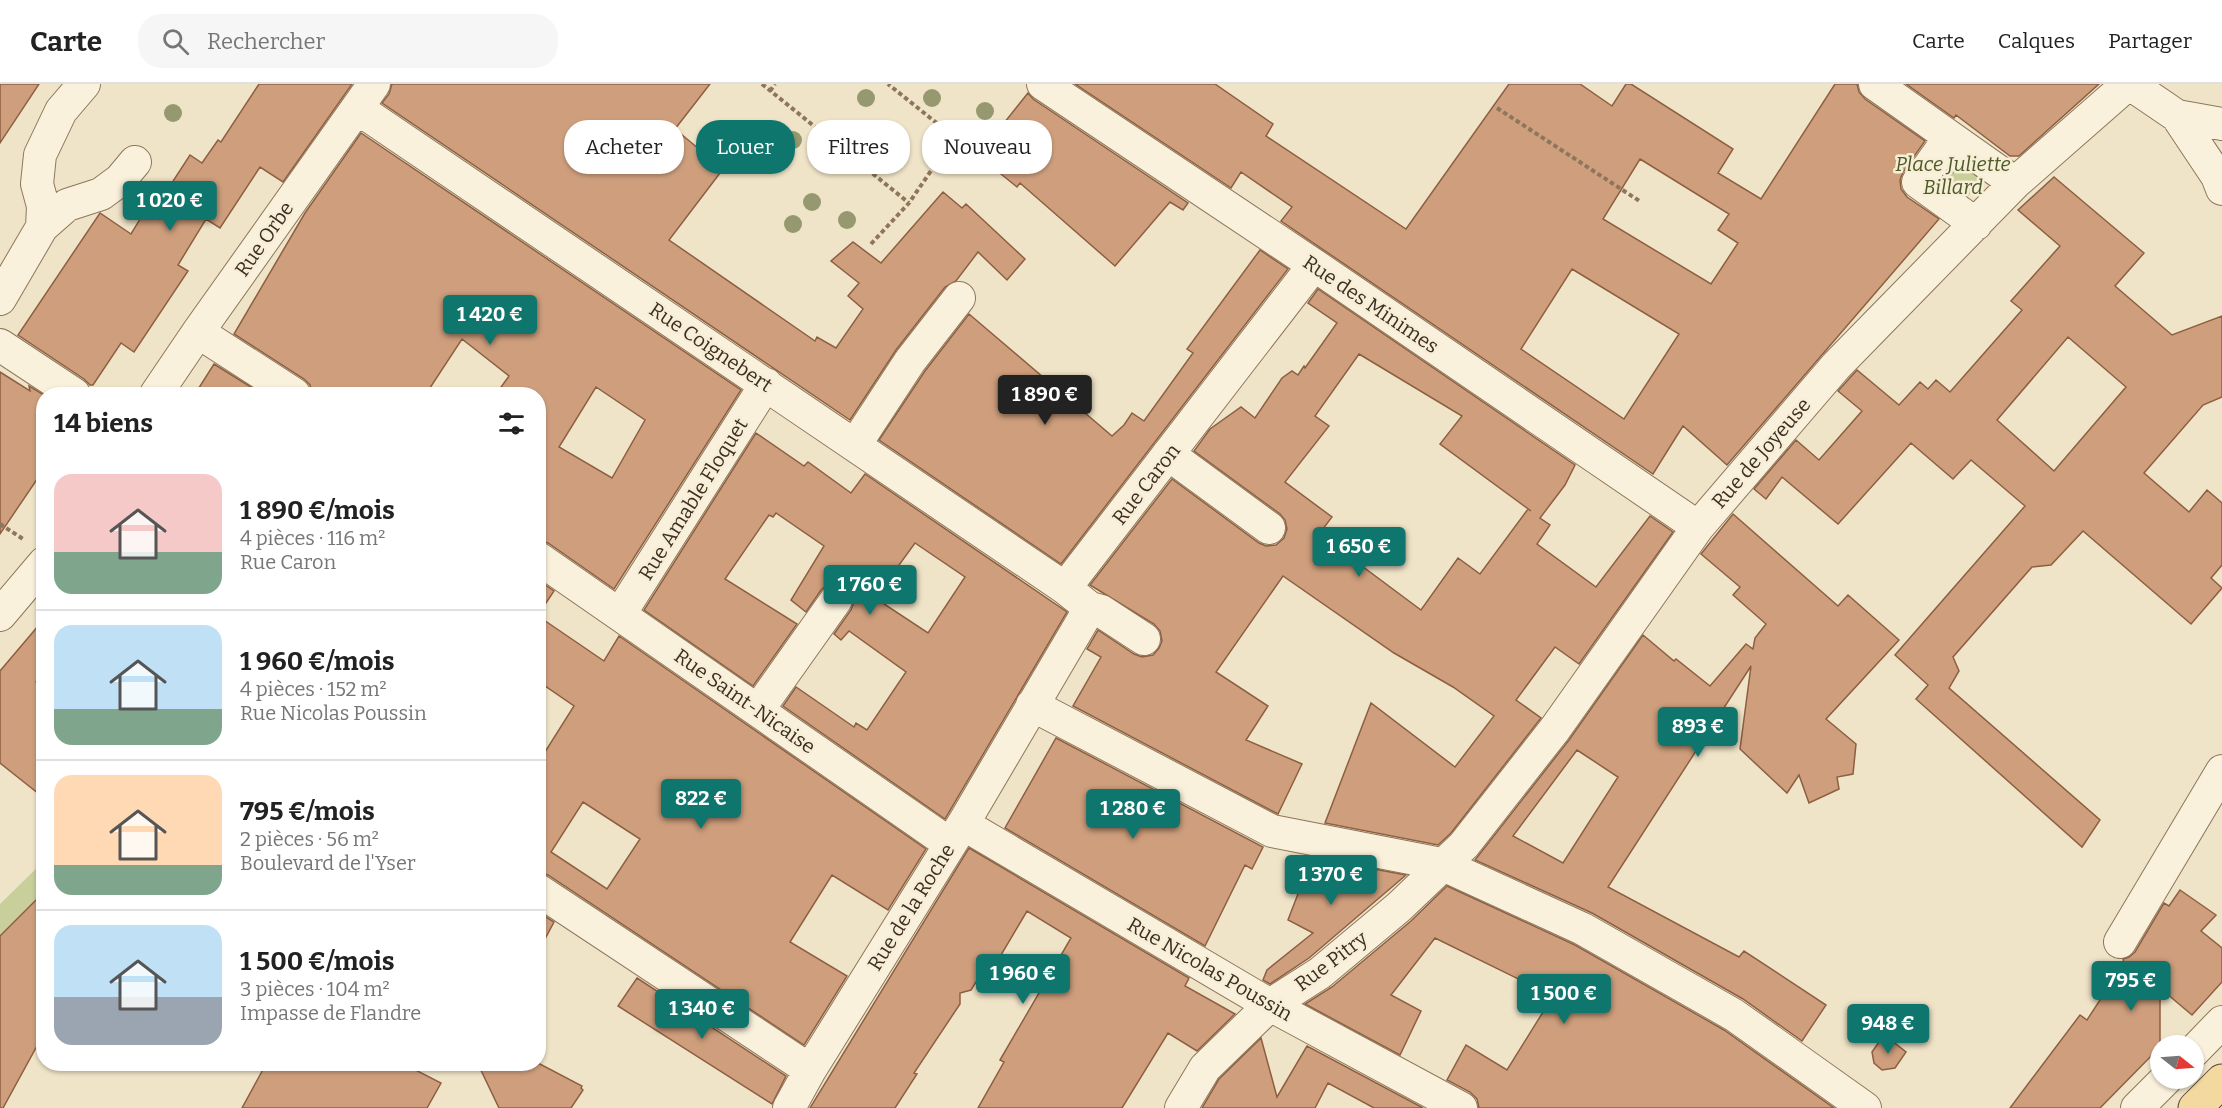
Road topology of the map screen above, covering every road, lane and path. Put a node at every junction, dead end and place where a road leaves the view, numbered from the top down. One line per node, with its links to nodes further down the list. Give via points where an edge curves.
1 (84, 84): 20 (street, via 62,111 40,155 37,184 43,206)
2 (762, 84): 8 (path)
3 (775, 84): 8 (path)
4 (888, 84): 18 (path, via 954,137)
5 (1043, 84): 22 (street, Rue des Minimes)
6 (1875, 84): 13 (street)
7 (2129, 84): 11 (street); 15 (street, Rue de Joyeuse)
8 (770, 91): 18 (path)
9 (366, 96): 25 (street, Rue Orbe); 27 (street, Rue Coignebert)
10 (1497, 108): 17 (path)
11 (2177, 116): 12 (street); 16 (street)
12 (2222, 124)
13 (1950, 137): 15 (street); 19 (street, via 1918,182)
14 (135, 162): 20 (street, via 101,195 67,205)
15 (2015, 183): 19 (street, Rue de Joyeuse)
16 (2222, 189)
17 (1641, 202)
18 (909, 203): 21 (path)
19 (1976, 224): 33 (street, Rue de Joyeuse, via 1836,366)
20 (42, 227): 24 (street)
21 (871, 244)
22 (1314, 265): 32 (street, Rue Caron); 33 (street, Rue des Minimes)
23 (959, 298): 31 (street, via 910,361)
24 (0, 299)
25 (198, 333): 29 (street, Rue Orbe); 30 (street)
26 (0, 345): 28 (street)
27 (766, 384): 31 (street, Rue Coignebert); 40 (street, Rue Amable Floquet)
28 (63, 387)
29 (161, 387)
30 (283, 387)
31 (855, 445): 37 (street, Rue Coignebert)
32 (1168, 454): 34 (street); 37 (street, Rue Caron)
33 (1698, 527): 47 (street, Rue de Joyeuse, via 1555,729 1464,845)
34 (1269, 528)
35 (546, 563): 40 (street, Rue Saint-Nicaise)
36 (36, 572): 41 (street)
37 (1065, 588): 39 (street)
38 (836, 600): 44 (street)
39 (1089, 608): 42 (street, via 1101,611); 43 (street)
40 (620, 614): 44 (street, Rue Saint-Nicaise)
41 (0, 615)
42 (1144, 639)
43 (1032, 705): 46 (street, Rue de la Roche); 47 (street, via 1272,831)
44 (758, 710): 46 (street, Rue Saint-Nicaise)
45 (2222, 771): 49 (street)
46 (957, 834): 50 (street, Rue Nicolas Poussin); 54 (street, Rue de la Roche)
47 (1441, 864): 50 (street, Rue Pitry, via 1399,907 1320,973); 61 (street, via 1583,929 1734,1015)
48 (546, 895): 54 (street)
49 (2120, 942)
50 (1270, 1005): 59 (street, Rue Pitry, via 1205,1068); 60 (street, Rue Nicolas Poussin)
51 (2222, 1022): 52 (street)
52 (2204, 1041)
53 (2204, 1060): 55 (street)
54 (810, 1070): 58 (street, Rue de la Roche)
55 (2222, 1076)
56 (2222, 1081): 63 (main road)
57 (2155, 1089): 62 (street)
58 (789, 1108)
59 (1181, 1108)
60 (1461, 1108)
61 (1865, 1108)
62 (2137, 1108)
63 (2195, 1108)

